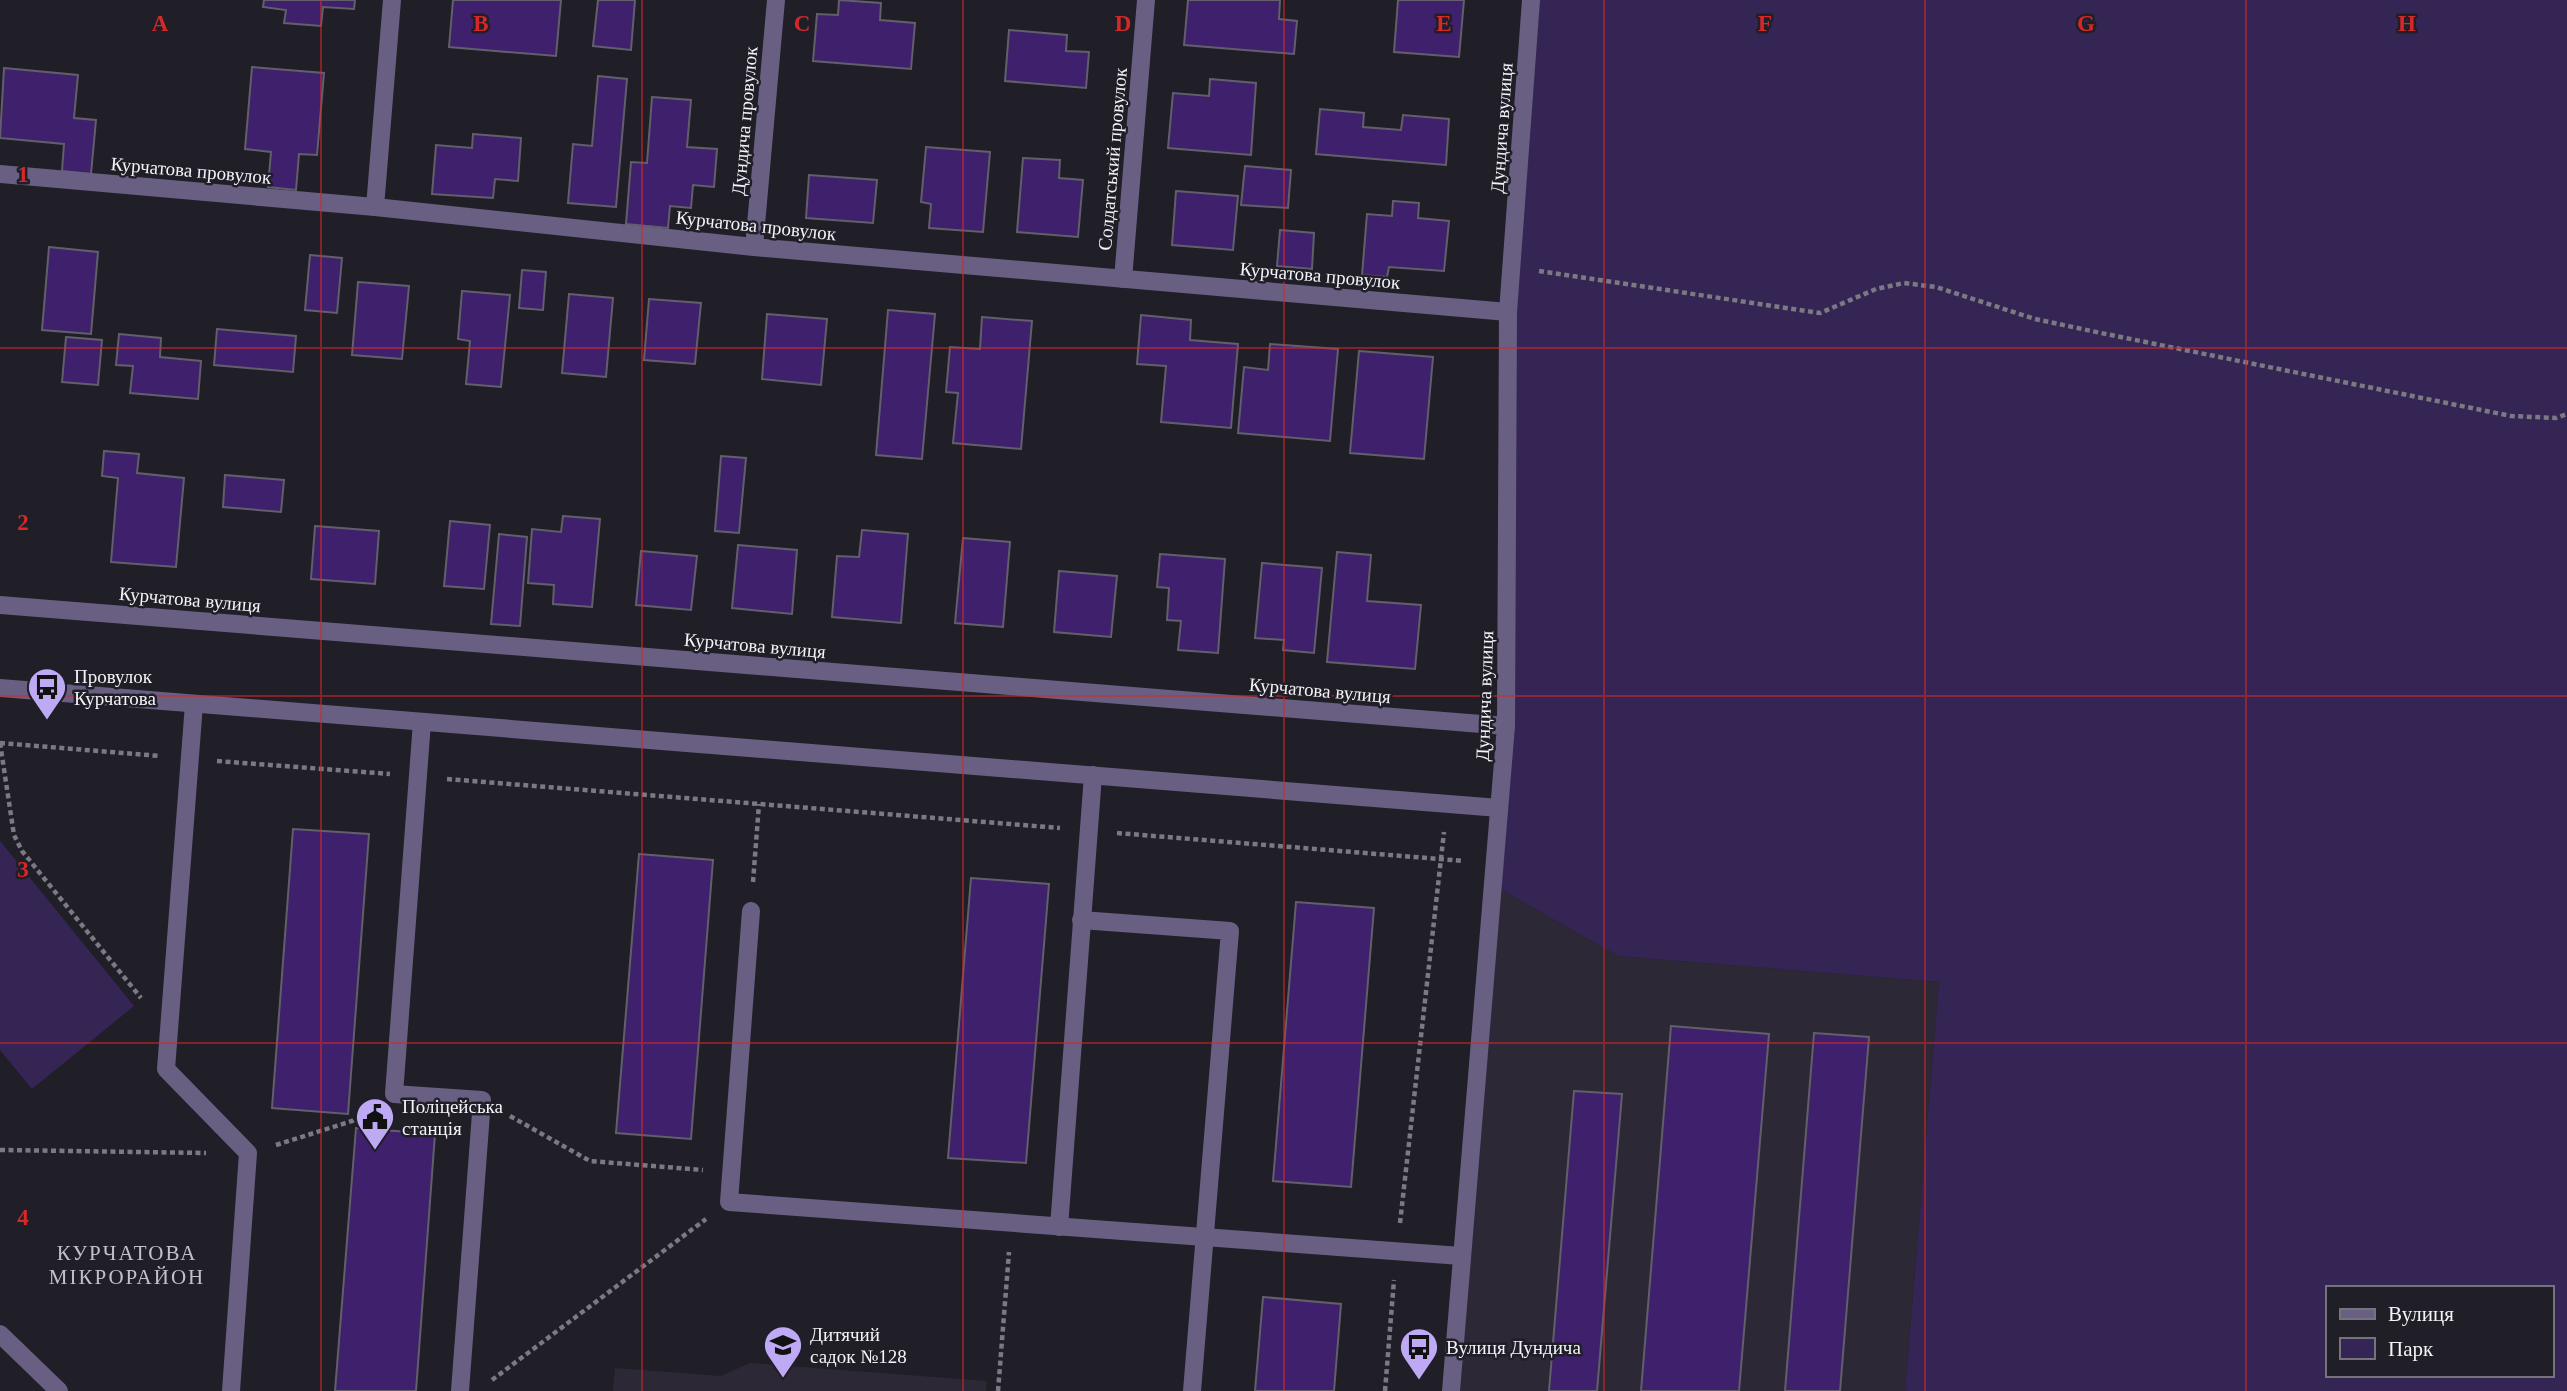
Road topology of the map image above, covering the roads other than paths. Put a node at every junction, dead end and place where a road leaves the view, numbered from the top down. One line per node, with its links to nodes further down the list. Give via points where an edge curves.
1 (392, 0): 6 (street)
2 (776, 0): 7 (street, Дундича провулок)
3 (1146, 0): 8 (street, Солдатський провулок)
4 (1531, 0): 9 (street, Дундича вулиця)
5 (0, 174): 6 (street, Курчатова провулок)
6 (374, 207): 7 (street, Курчатова провулок)
7 (754, 247): 8 (street, Курчатова провулок)
8 (1123, 279): 9 (street, Курчатова провулок)
9 (1507, 312): 14 (street, Дундича вулиця)
10 (0, 605): 14 (street, Курчатова вулиця)
11 (0, 688): 12 (street)
12 (194, 704): 13 (street); 24 (street, via 166,1069 248,1153)
13 (422, 722): 15 (street); 25 (street, via 394,1094 482,1100)
14 (1506, 726): 16 (street, Дундича вулиця)
15 (1093, 775): 16 (street); 18 (street)
16 (1499, 808): 21 (street, Дундича вулиця)
17 (751, 911): 19 (street, via 729,1202)
18 (1081, 920): 19 (street); 20 (street, via 1230,931)
19 (1059, 1227): 20 (street)
20 (1205, 1237): 21 (street); 26 (street)
21 (1461, 1256): 27 (street, Дундича вулиця)
22 (0, 1334): 23 (street)
23 (59, 1391)
24 (230, 1391)
25 (460, 1391)
26 (1192, 1391)
27 (1451, 1391)

